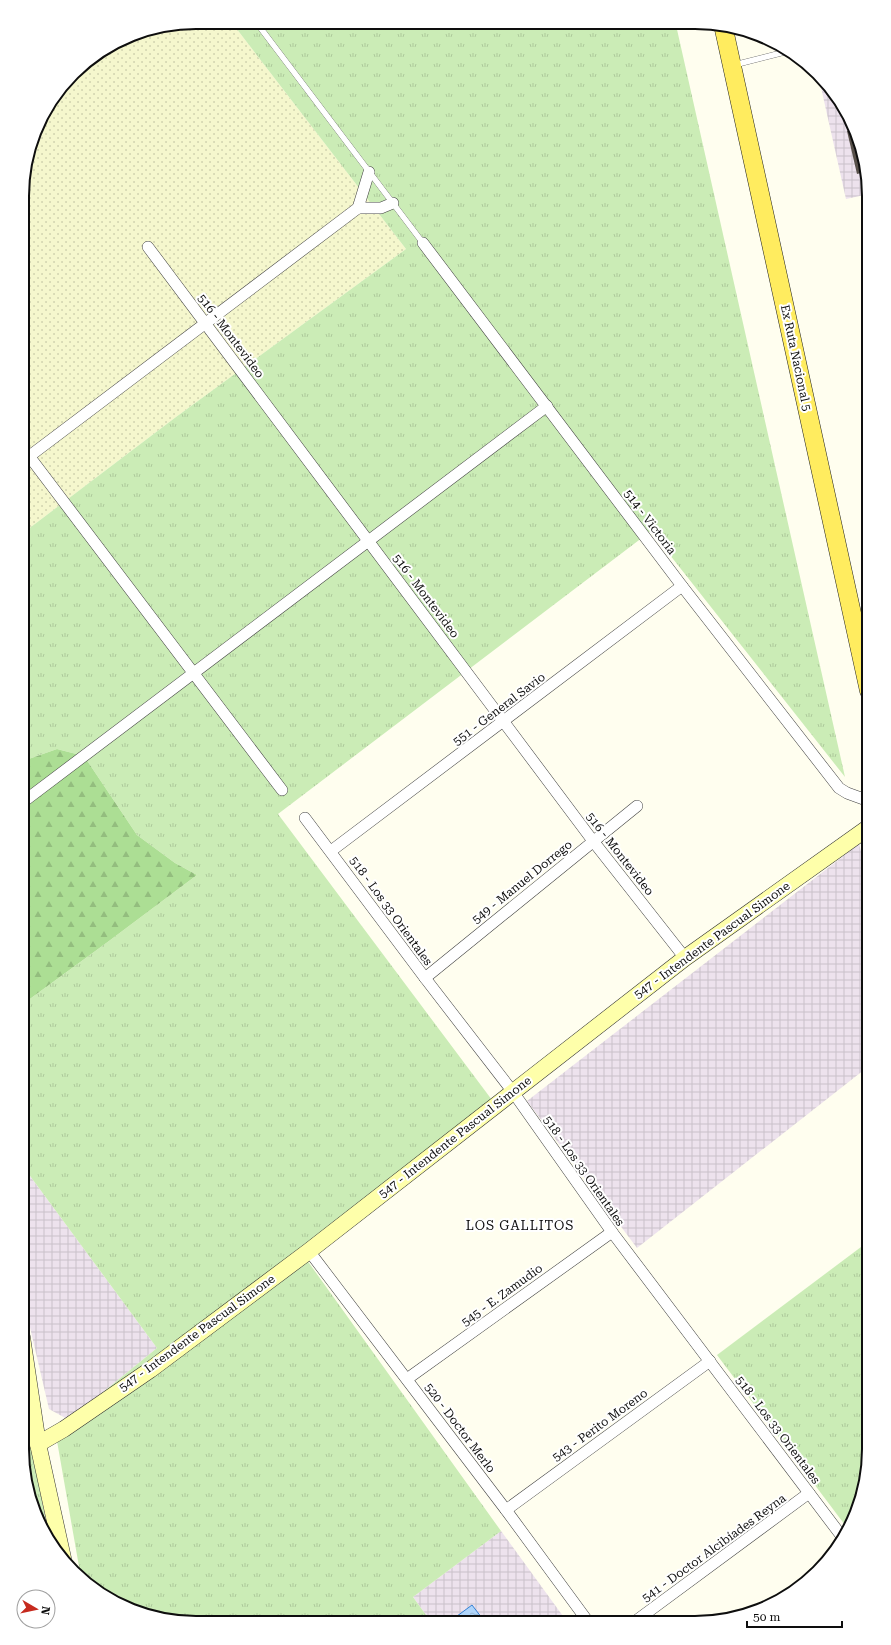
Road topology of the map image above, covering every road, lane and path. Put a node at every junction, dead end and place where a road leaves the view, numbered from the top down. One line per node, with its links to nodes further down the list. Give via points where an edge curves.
1 (261, 29): 5 (lane)
2 (724, 31): 4 (main road, Ex Ruta Nacional 5)
3 (782, 53): 4 (lane)
4 (732, 66): 16 (main road, Ex Ruta Nacional 5)
5 (369, 172): 6 (lane); 7 (street)
6 (393, 203): 7 (street, via 381,208); 8 (lane)
7 (358, 208): 10 (street)
8 (423, 243): 11 (street, 514 - Victoria)
9 (148, 247): 10 (street, 516 - Montevideo)
10 (205, 323): 12 (street); 14 (street, 516 - Montevideo)
11 (546, 406): 14 (street); 15 (street, 514 - Victoria)
12 (29, 452)
13 (29, 460): 17 (street)
14 (368, 541): 17 (street); 18 (street, 516 - Montevideo)
15 (682, 586): 18 (street, 551 - General Savio); 21 (street, 514 - Victoria, via 839,788)
16 (862, 639)
17 (193, 673): 19 (street); 20 (street)
18 (504, 722): 25 (street, 516 - Montevideo); 26 (street, 551 - General Savio)
19 (282, 790)
20 (29, 797)
21 (862, 798)
22 (637, 806): 25 (street, 549 - Manuel Dorrego)
23 (305, 818): 26 (street, 518 - Los 33 Orientales)
24 (862, 832): 27 (street, 547 - Intendente Pascual Simone)
25 (593, 841): 27 (street, 516 - Montevideo); 28 (street, 549 - Manuel Dorrego)
26 (331, 851): 28 (street, 518 - Los 33 Orientales)
27 (685, 958): 29 (street, 547 - Intendente Pascual Simone)
28 (425, 978): 29 (street, 518 - Los 33 Orientales)
29 (513, 1092): 30 (street, 518 - Los 33 Orientales); 31 (street, 547 - Intendente Pascual Simone)
30 (612, 1232): 32 (street, 518 - Los 33 Orientales); 33 (street, 545 - E. Zamudio)
31 (309, 1251): 33 (street, 520 - Doctor Merlo); 35 (street, 547 - Intendente Pascual Simone, via 150,1370)
32 (710, 1361): 36 (street, 518 - Los 33 Orientales); 37 (street, 543 - Perito Moreno)
33 (407, 1379): 37 (street, 520 - Doctor Merlo)
34 (29, 1384): 35 (street)
35 (38, 1444): 39 (street)
36 (809, 1493): 38 (street, 518 - Los 33 Orientales); 41 (street, 541 - Doctor Alcibíades Reyna)
37 (506, 1510): 40 (street, 520 - Doctor Merlo)
38 (840, 1534)
39 (61, 1548)
40 (584, 1616)
41 (642, 1616)

